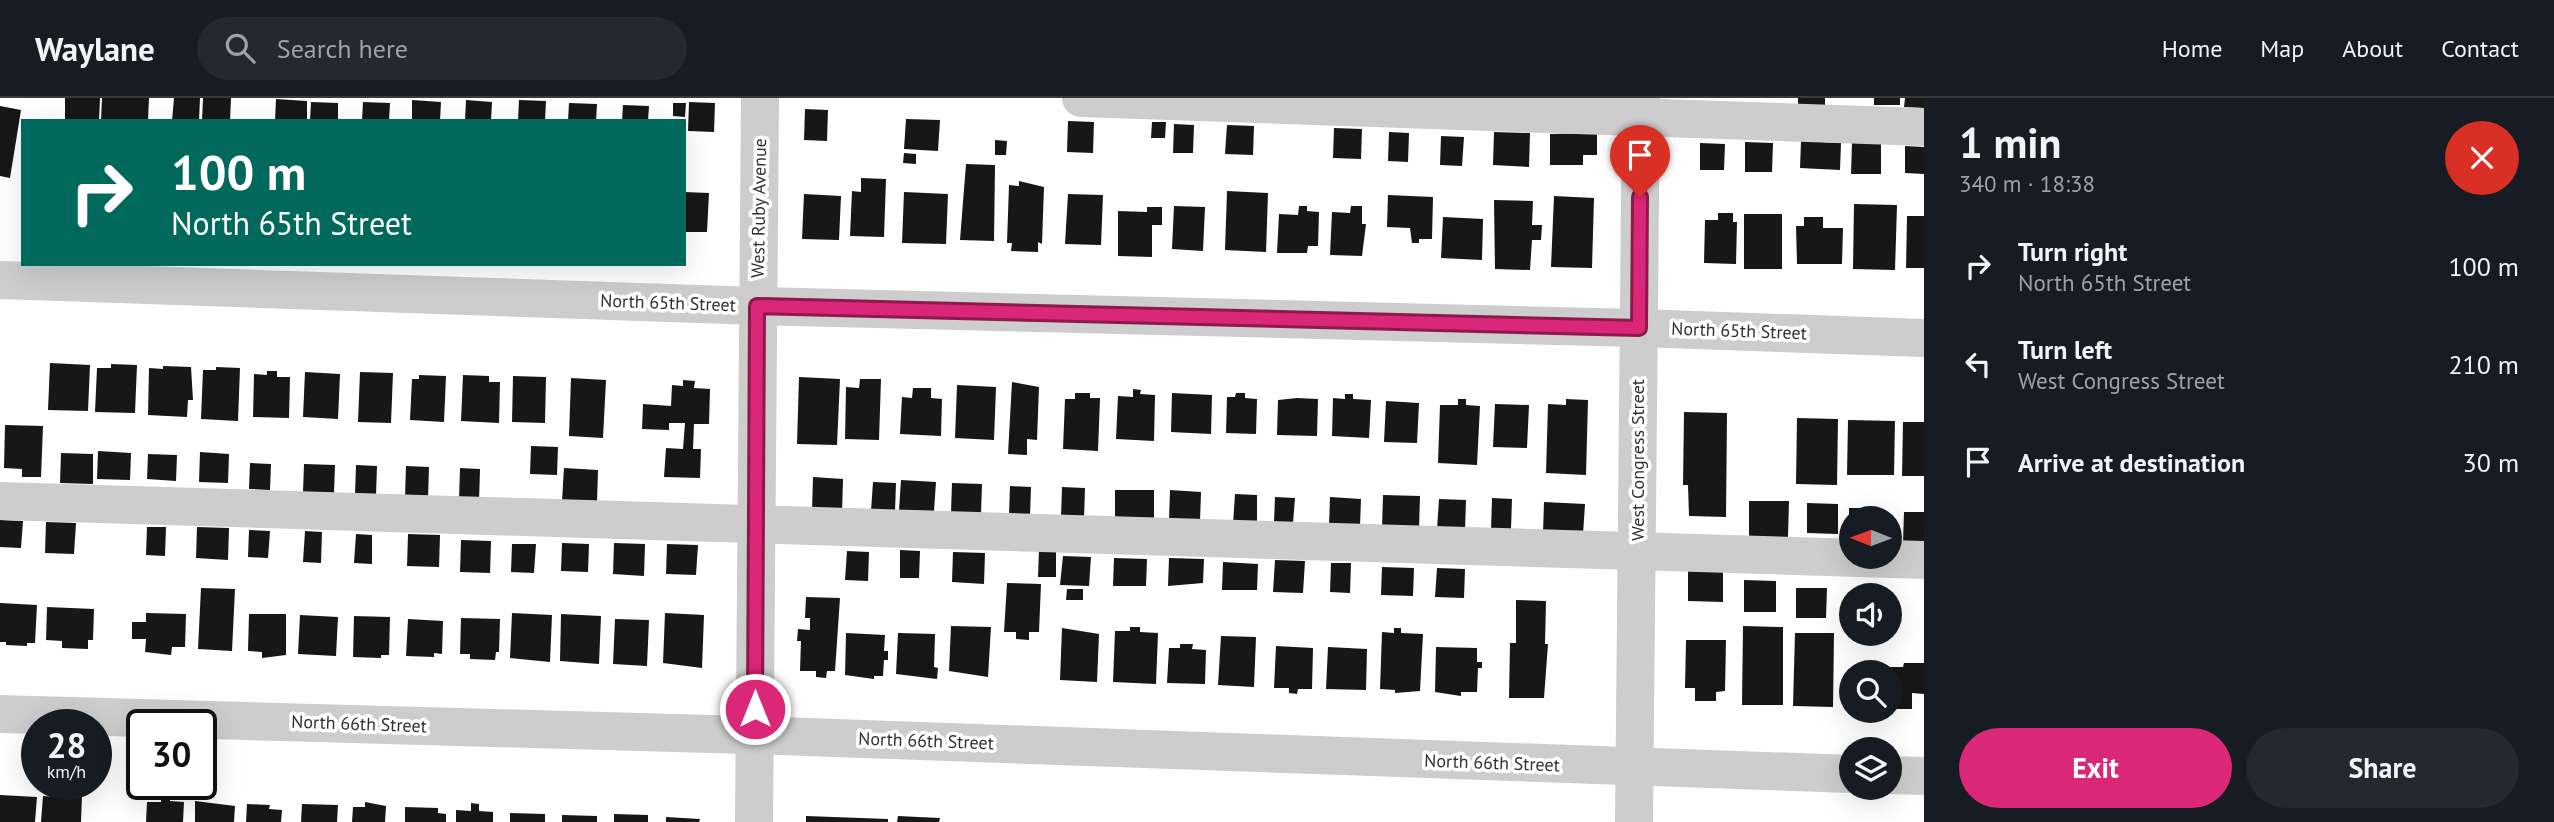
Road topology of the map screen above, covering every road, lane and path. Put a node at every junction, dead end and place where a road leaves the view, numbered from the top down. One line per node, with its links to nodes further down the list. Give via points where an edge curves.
1 (760, 98): 6 (street, West Ruby Avenue)
2 (1081, 98): 3 (street)
3 (1641, 109): 4 (street); 7 (street, West Congress Street)
4 (1924, 127)
5 (0, 280): 6 (street, North 65th Street)
6 (757, 306): 7 (street, North 65th Street); 10 (street, West Ruby Avenue)
7 (1639, 328): 8 (street, North 65th Street); 11 (street, West Congress Street)
8 (1924, 338)
9 (0, 501): 10 (street)
10 (756, 523): 11 (street); 14 (street, West Ruby Avenue)
11 (1637, 552): 12 (street); 15 (street, West Congress Street)
12 (1924, 560)
13 (0, 714): 14 (street, North 66th Street)
14 (755, 735): 15 (street, North 66th Street); 19 (street, West Ruby Avenue)
15 (1635, 768): 16 (street, North 66th Street); 20 (street, West Congress Street)
16 (1839, 774)
17 (1902, 775): 18 (street)
18 (1924, 776)
19 (754, 822)
20 (1634, 822)

